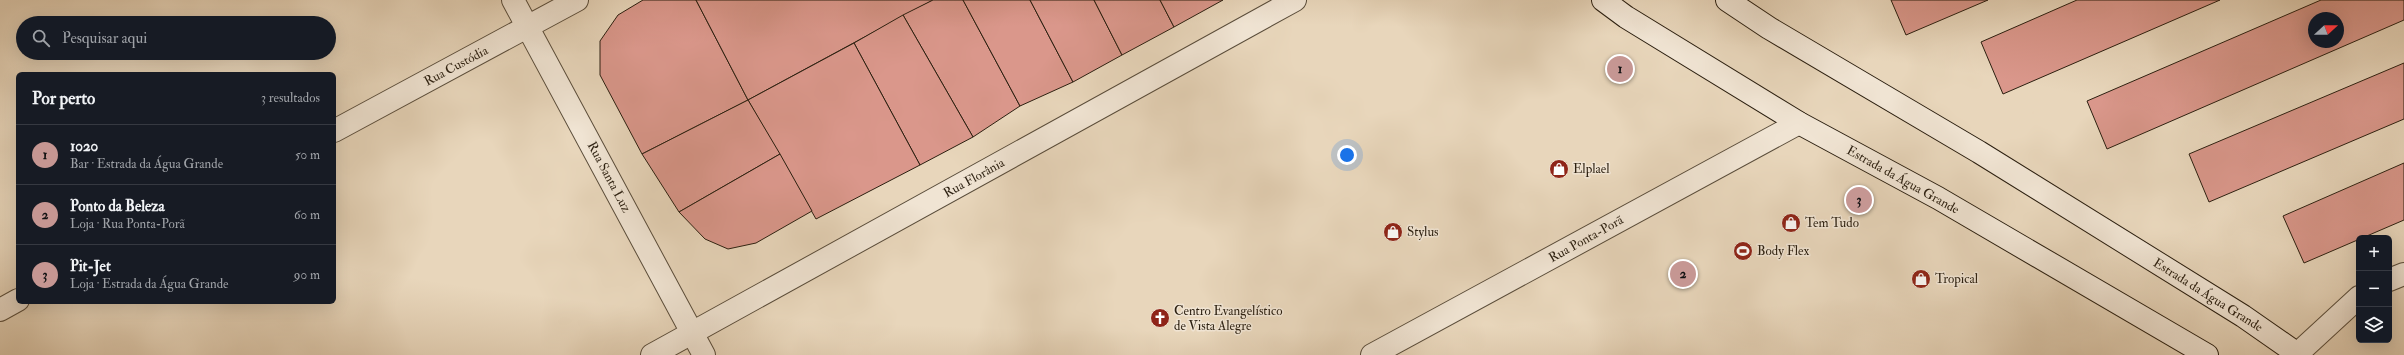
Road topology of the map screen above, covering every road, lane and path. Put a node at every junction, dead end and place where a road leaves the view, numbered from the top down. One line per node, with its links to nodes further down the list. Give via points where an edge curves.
1 (513, 0): 6 (street, Rua Santa Luz)
2 (577, 0): 6 (street, Rua Custódia)
3 (1295, 0): 14 (street, Rua Florânia)
4 (1603, 0): 7 (street, Estrada da Água Grande, via 1626,17)
5 (1727, 0): 19 (street, Estrada da Água Grande, via 2244,316)
6 (528, 28): 8 (street, Rua Custódia); 14 (street, Rua Santa Luz)
7 (1799, 123): 17 (street, Rua Ponta-Porã); 18 (street, Estrada da Água Grande, via 1938,198)
8 (336, 130)
9 (2404, 274): 10 (street)
10 (2392, 279)
11 (16, 301): 13 (street)
12 (2356, 301): 19 (street)
13 (0, 310)
14 (692, 333): 15 (street, Rua Florânia); 16 (street, Rua Santa Luz)
15 (652, 355)
16 (704, 355)
17 (1372, 355)
18 (2207, 355)
19 (2297, 355)

